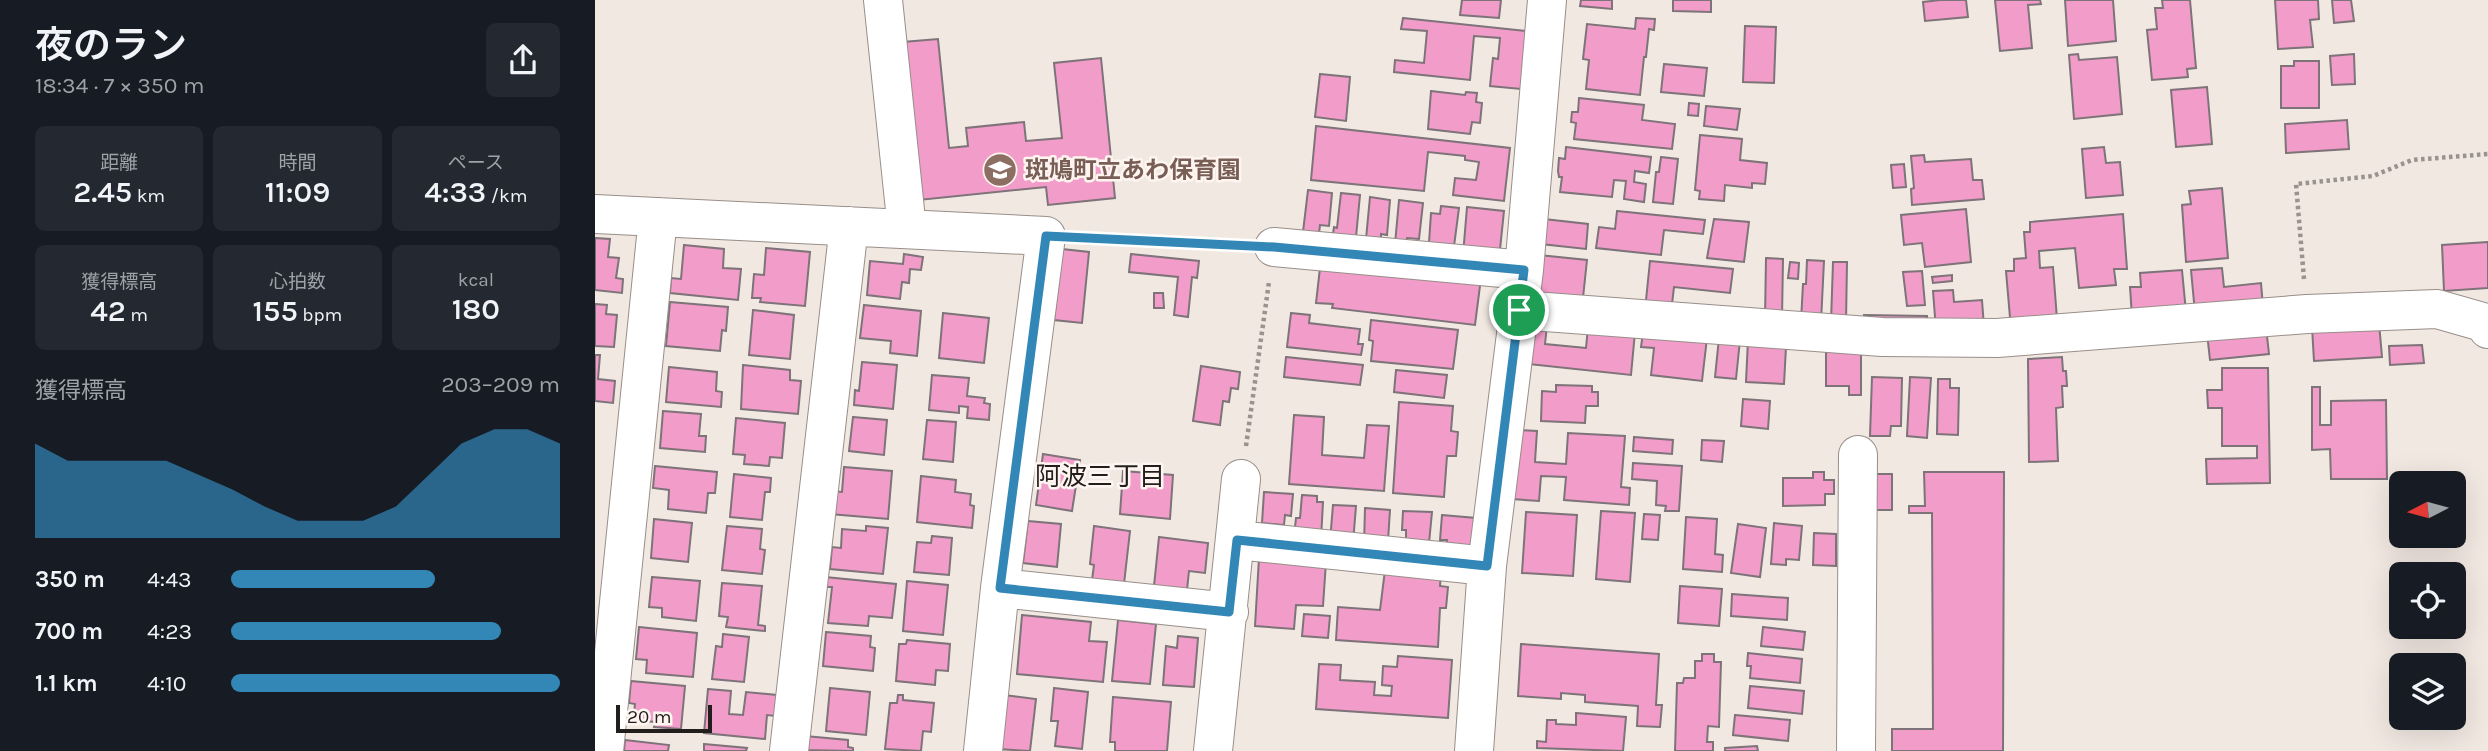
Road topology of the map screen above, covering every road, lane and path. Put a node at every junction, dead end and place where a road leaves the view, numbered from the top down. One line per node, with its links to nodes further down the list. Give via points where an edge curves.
1 (883, 0): 7 (street)
2 (1547, 0): 10 (street)
3 (2488, 154): 12 (path, via 2412,160 2373,176 2296,184)
4 (595, 214): 5 (street)
5 (658, 217): 6 (street); 20 (street)
6 (849, 226): 7 (street); 21 (street)
7 (907, 229): 8 (street)
8 (1046, 236): 9 (path); 18 (street)
9 (1274, 247): 10 (street); 15 (path)
10 (1524, 270): 11 (street)
11 (1519, 310): 12 (street, via 1882,337 1997,338); 17 (street)
12 (2307, 314): 13 (street, via 2437,309 2486,323)
13 (2488, 329)
14 (1859, 455): 25 (street)
15 (1241, 479): 16 (street)
16 (1237, 540): 17 (street); 19 (street)
17 (1487, 566): 24 (street)
18 (1000, 588): 19 (street); 22 (street)
19 (1229, 612): 23 (street)
20 (604, 751)
21 (789, 751)
22 (983, 751)
23 (1213, 751)
24 (1474, 751)
25 (1856, 751)

